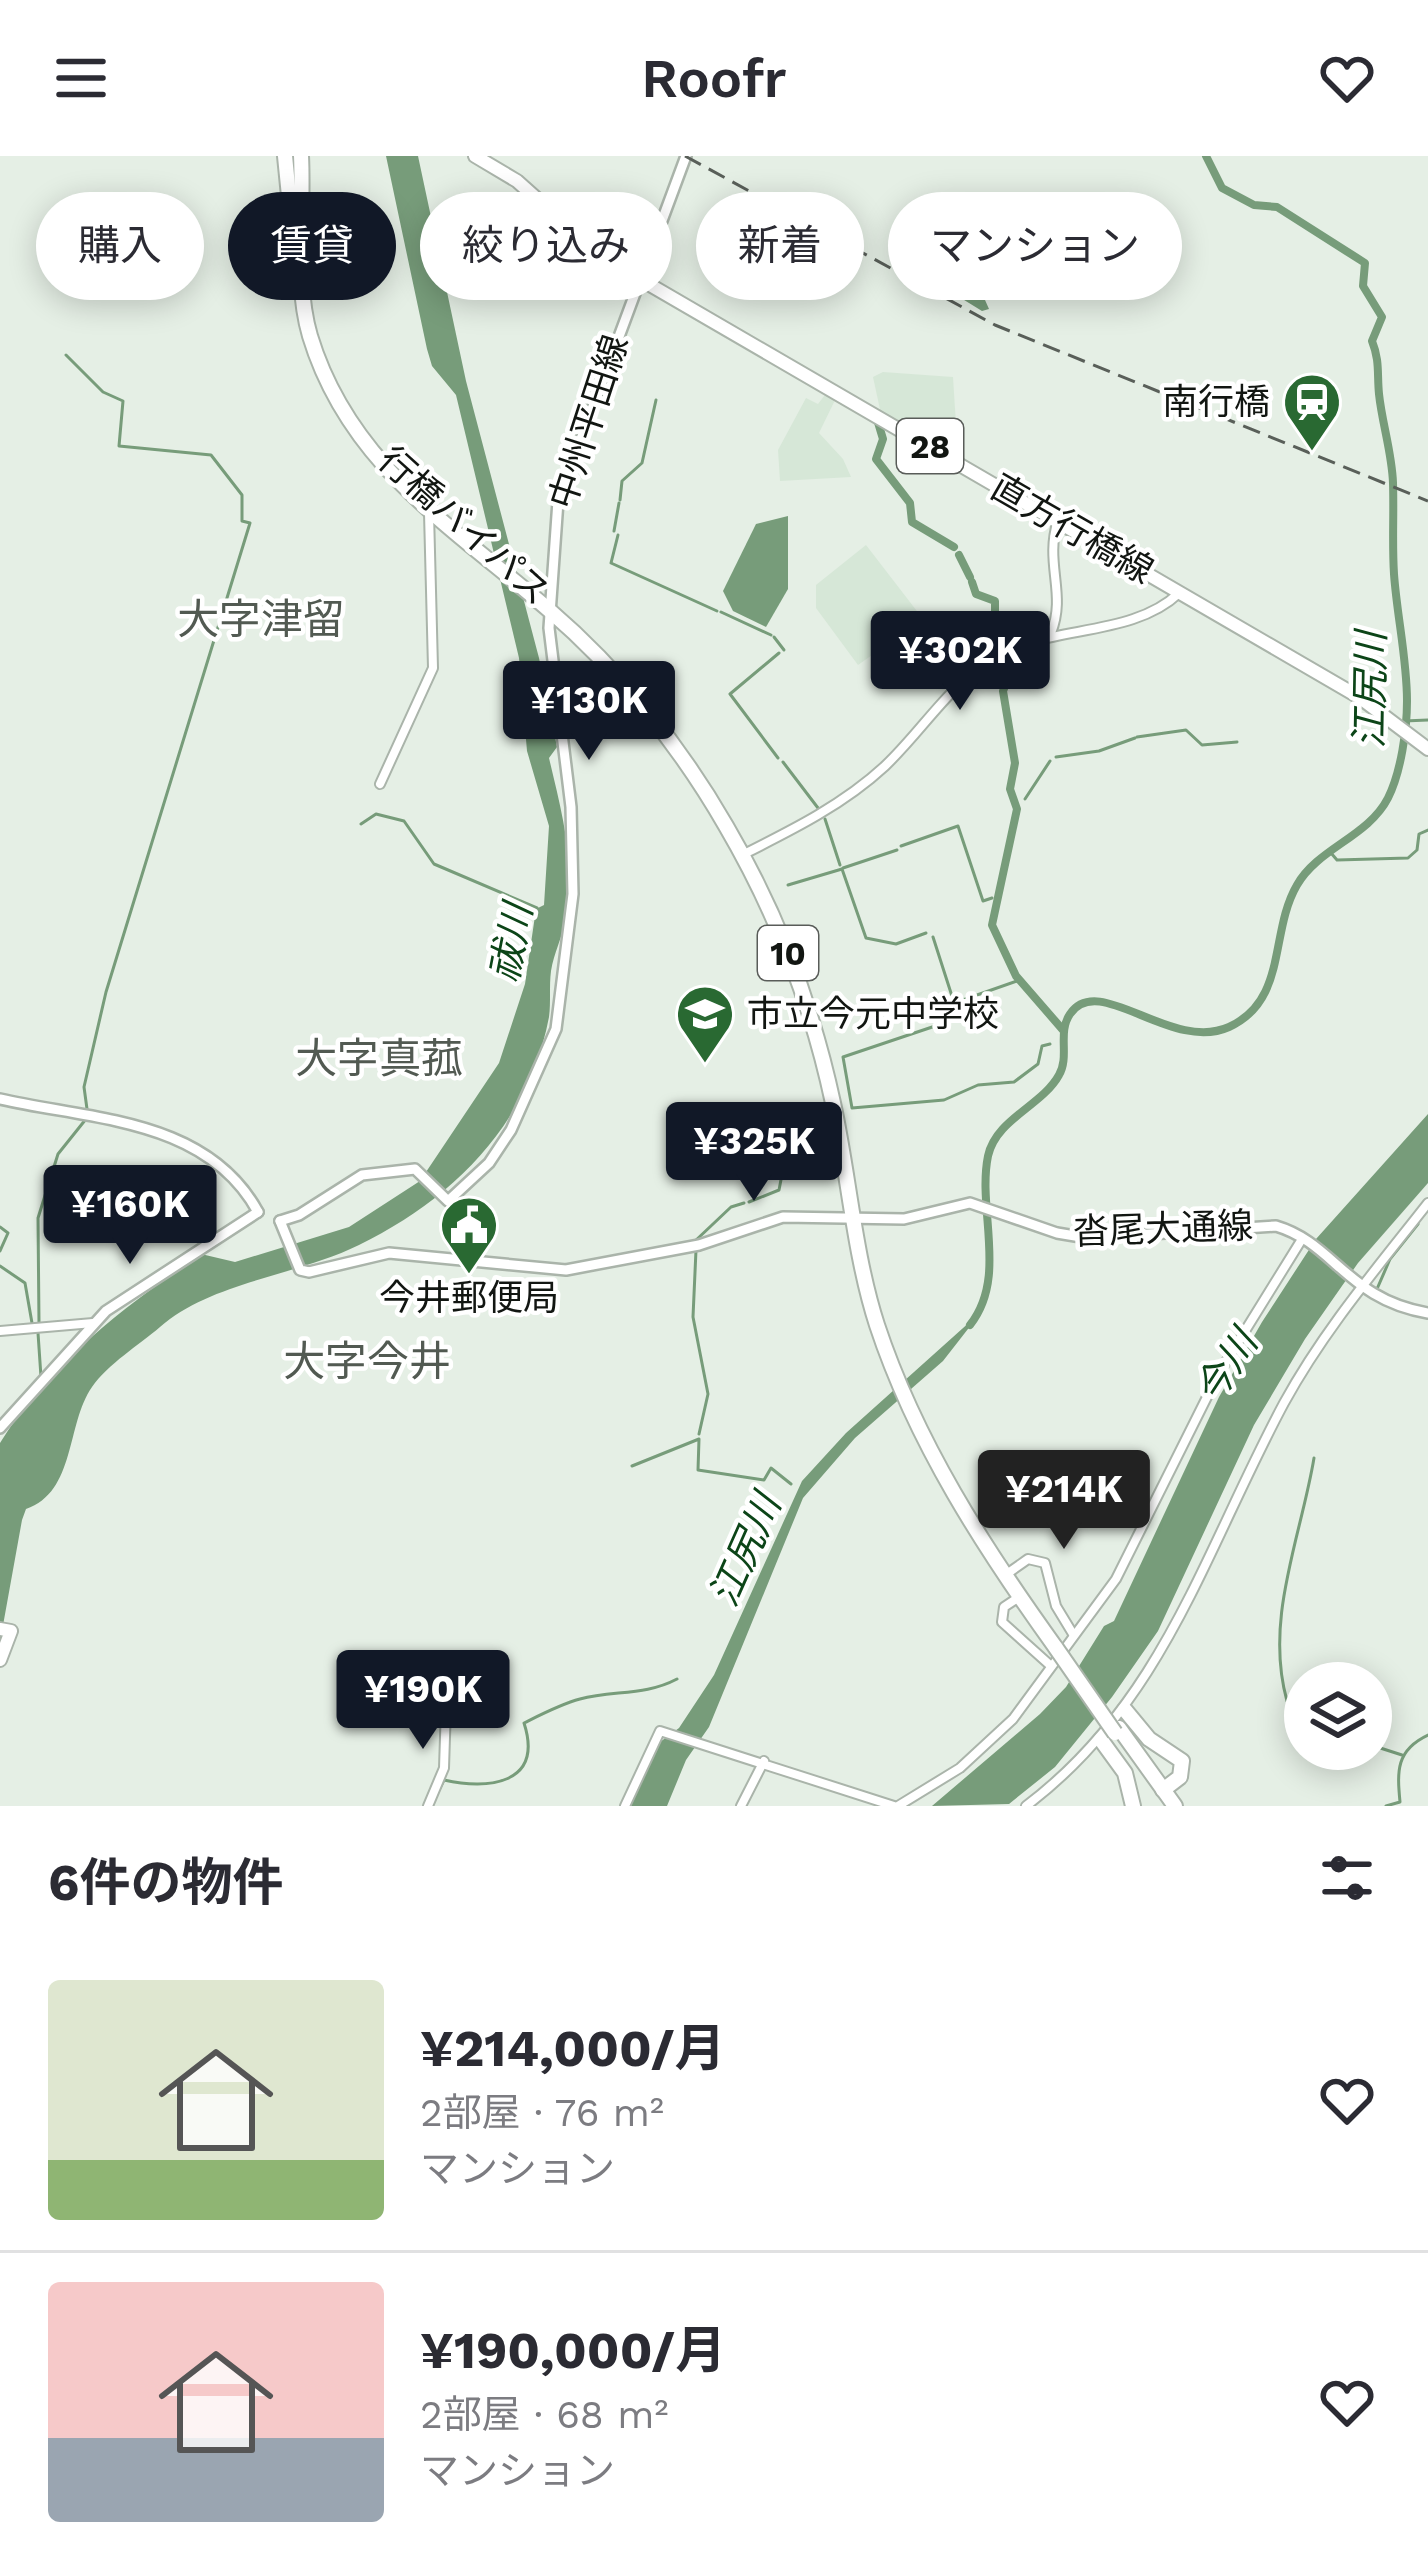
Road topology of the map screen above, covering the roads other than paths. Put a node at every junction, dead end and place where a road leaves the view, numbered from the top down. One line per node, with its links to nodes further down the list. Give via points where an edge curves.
1 (288, 156): 5 (highway, 10)
2 (301, 156): 6 (highway, 10)
3 (475, 156): 7 (main road, 直方行橋線 / 28)
4 (686, 156): 8 (main road, 中州平田線)
5 (292, 192)
6 (302, 192)
7 (529, 192)
8 (671, 192)
9 (672, 297): 13 (main road, 直方行橋線 / 28)
10 (306, 300): 12 (highway, 行橋バイパス / 10, via 349,410)
11 (629, 300): 15 (main road, 中州平田線, via 562,484)
12 (429, 510): 15 (highway, 行橋バイパス / 10); 18 (street, via 433,668)
13 (1058, 520): 14 (main road, 直方行橋線 / 28); 16 (street, via 1049,564 1060,607)
14 (1180, 591): 16 (street, via 1124,620); 17 (main road, 直方行橋線 / 28)
15 (544, 601): 19 (highway, 行橋バイパス / 10, via 668,738); 25 (main road, 中州平田線, via 571,807 573,894 565,987 545,1062 489,1162 447,1200 407,1168 362,1175)
16 (1050, 634): 19 (street, via 980,668 860,787)
17 (1428, 749)
18 (380, 784)
19 (746, 853): 26 (highway, 行橋バイパス / 10, via 810,1014)
20 (0, 1099): 22 (main road, via 131,1122 185,1145 235,1178)
21 (1428, 1203): 23 (street)
22 (258, 1212): 25 (main road); 30 (main road)
23 (1416, 1217): 24 (street); 28 (street)
24 (1428, 1220)
25 (280, 1221): 26 (main road, 沓尾大通線, via 300,1270 389,1253 566,1270 699,1246 783,1217)
26 (857, 1221): 27 (main road, 沓尾大通線, via 977,1204 1080,1237 1266,1226); 32 (highway, 行橋バイパス / 10, via 877,1323)
27 (1304, 1241): 28 (main road, 沓尾大通線); 37 (street, via 1219,1373 1116,1579)
28 (1357, 1285): 29 (main road, 沓尾大通線, via 1383,1302); 41 (street, via 1282,1407 1177,1623)
29 (1428, 1313)
30 (93, 1323): 31 (street); 33 (main road)
31 (0, 1331)
32 (909, 1401): 34 (highway, 行橋バイパス / 10); 35 (highway, 行橋バイパス / 10, via 941,1472)
33 (0, 1428)
34 (1011, 1571): 37 (highway, 行橋バイパス / 10); 37 (street, via 1028,1559 1045,1563)
35 (1021, 1596): 37 (highway, 行橋バイパス / 10); 39 (street, via 1004,1607 1002,1622)
36 (3, 1629): 38 (main road, via 11,1631)
37 (1063, 1642): 39 (street); 42 (highway, 行橋バイパス / 10, bridge)
38 (0, 1660)
39 (1051, 1666): 48 (street, via 992,1740)
40 (446, 1706): 45 (street, via 444,1768)
41 (1125, 1710): 42 (street); 44 (highway, via 1182,1761)
42 (1112, 1734): 44 (highway, 行橋バイパス / 10); 49 (street); 50 (highway)
43 (764, 1761): 46 (street, via 660,1731); 47 (street); 48 (street)
44 (1168, 1801)
45 (428, 1806)
46 (625, 1806)
47 (741, 1806)
48 (896, 1806)
49 (1026, 1806)
50 (1133, 1806)

